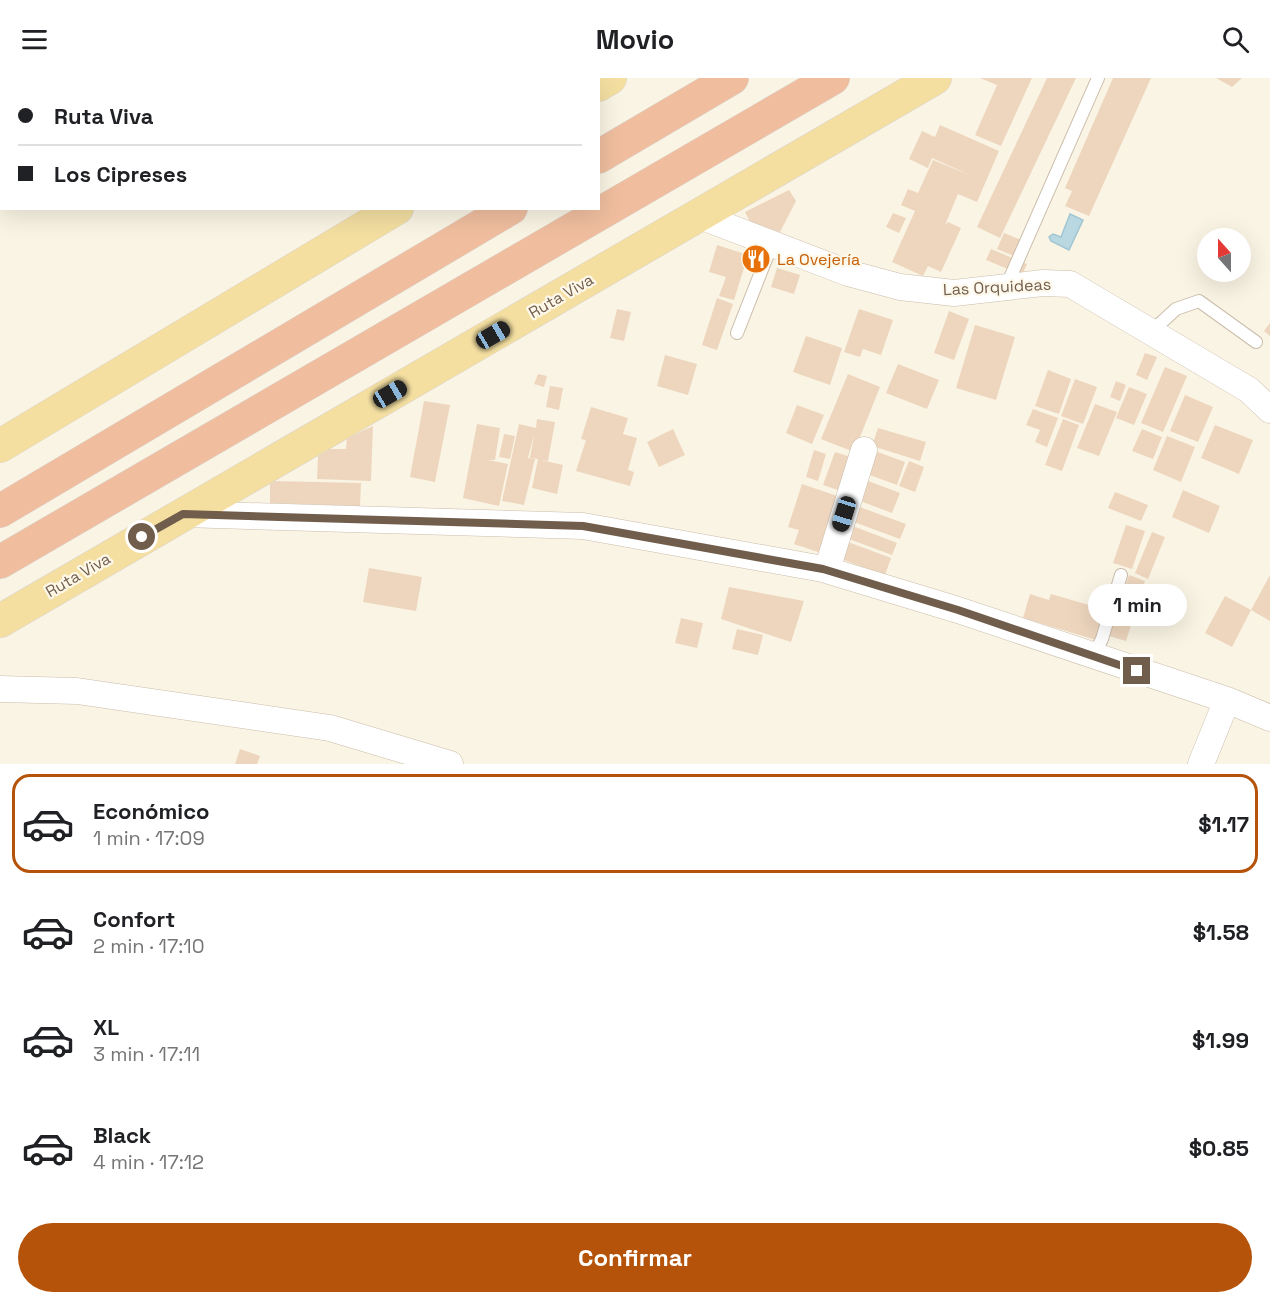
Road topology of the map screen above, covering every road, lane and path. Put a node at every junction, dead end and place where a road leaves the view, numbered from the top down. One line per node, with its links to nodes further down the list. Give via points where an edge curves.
1 (732, 78): 5 (highway)
2 (833, 78): 19 (highway)
3 (934, 78): 8 (main road, Ruta Viva)
4 (1098, 78): 10 (lane)
5 (600, 156)
6 (394, 210): 15 (main road)
7 (508, 210): 17 (highway)
8 (700, 216): 9 (street, Las Orquideas); 18 (main road, Ruta Viva)
9 (772, 244): 10 (street, Las Orquideas, via 848,273 900,287 954,293); 12 (lane)
10 (1006, 287): 11 (street, Las Orquideas, via 1070,284)
11 (1151, 332): 13 (lane, via 1176,309 1199,301); 14 (street, Las Orquideas, via 1249,390)
12 (737, 333)
13 (1256, 342)
14 (1270, 410)
15 (0, 446)
16 (864, 450): 20 (street)
17 (0, 511)
18 (183, 514): 20 (street, via 583,526); 22 (main road, Ruta Viva)
19 (0, 562)
20 (827, 570): 23 (street)
21 (1121, 575): 23 (lane)
22 (0, 621)
23 (1093, 657): 25 (street)
24 (0, 689): 27 (street, via 77,691 330,728)
25 (1227, 700): 26 (street); 28 (street)
26 (1270, 718)
27 (449, 764)
28 (1201, 764)

